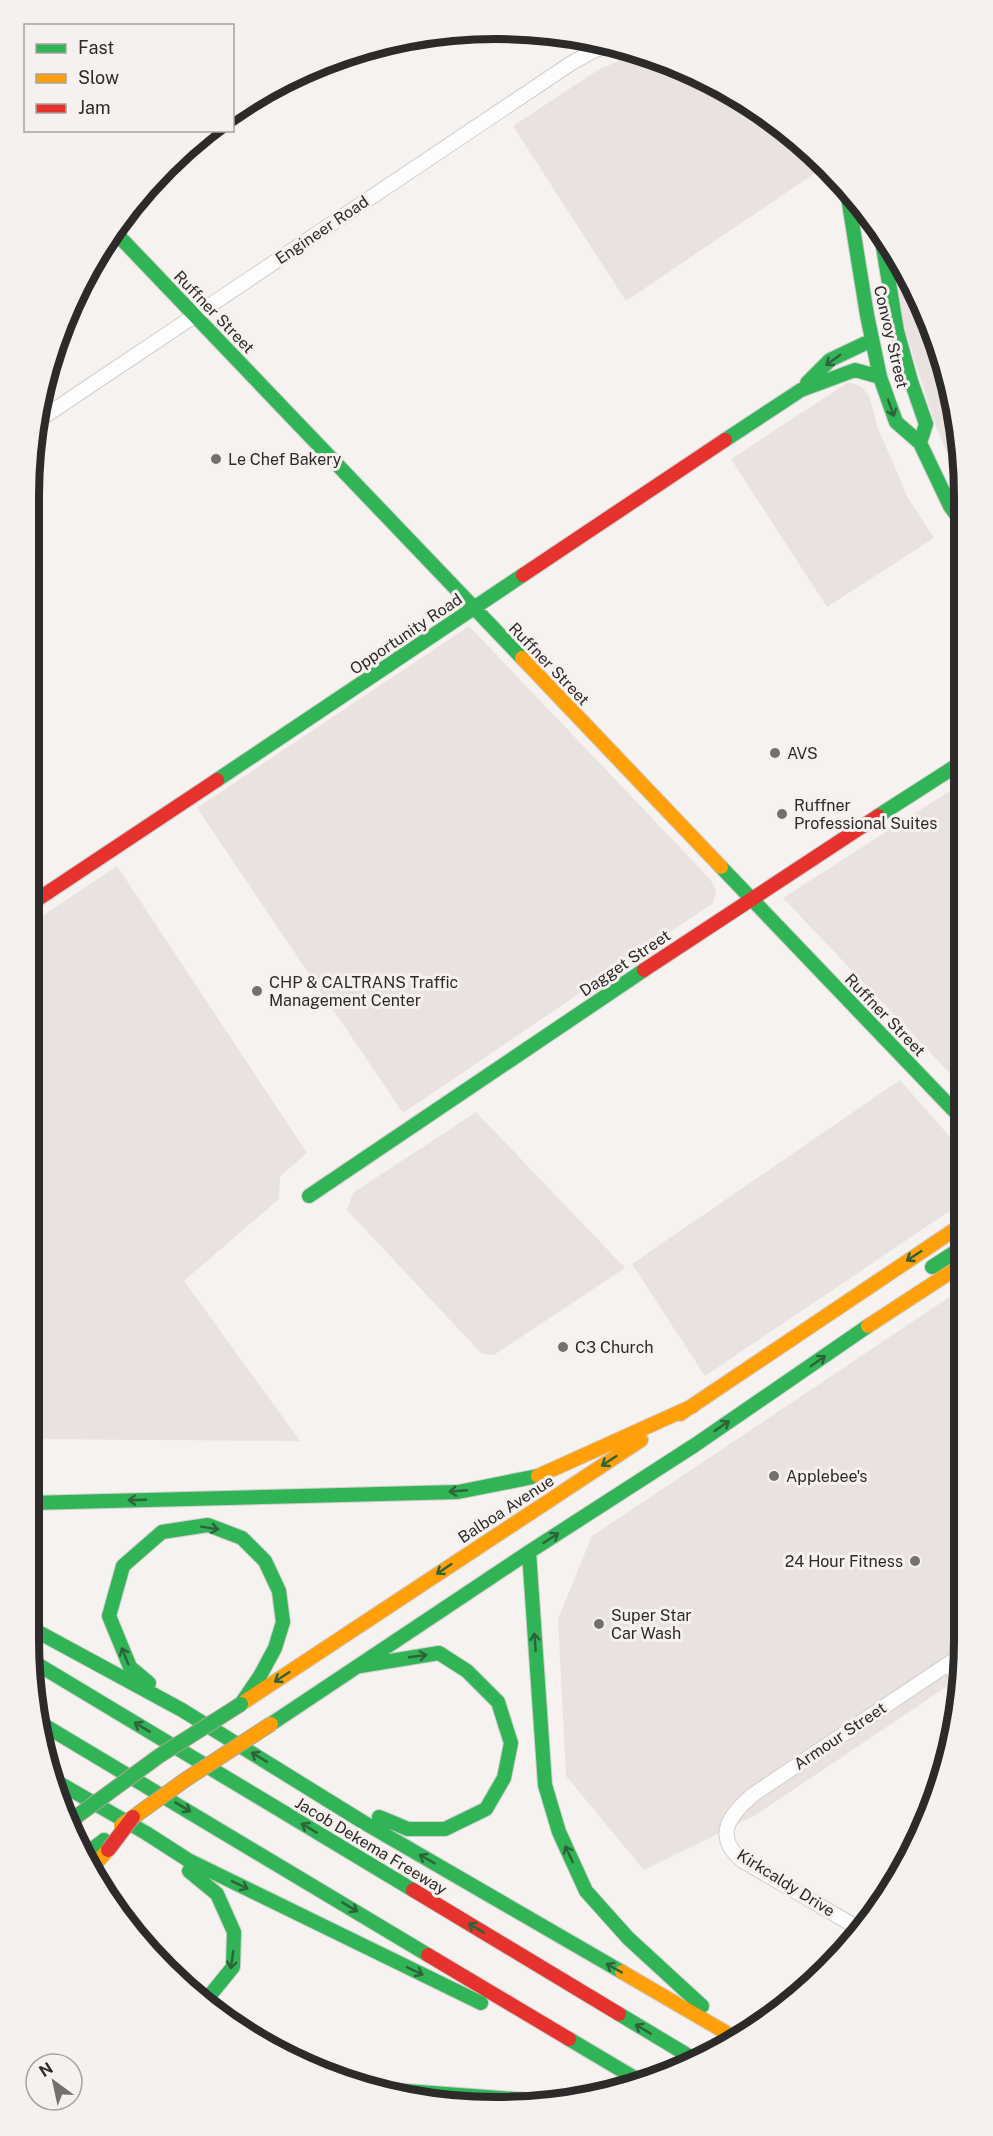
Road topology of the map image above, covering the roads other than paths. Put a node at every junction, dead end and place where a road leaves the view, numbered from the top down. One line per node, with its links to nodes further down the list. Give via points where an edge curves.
1 (595, 50): 5 (street, Engineer Road)
2 (849, 206): 6 (main road, Convoy Street)
3 (120, 237): 5 (main road, Ruffner Street)
4 (884, 253): 10 (main road, Convoy Street, via 897,332)
5 (194, 315): 9 (street, Engineer Road); 13 (main road, Ruffner Street)
6 (872, 340): 7 (main road, Convoy Street); 8 (main road, one-way to 8, via 830,360); 10 (main road, via 881,339 889,347 911,421)
7 (880, 377): 8 (main road, via 855,370); 11 (main road, Convoy Street, one-way to 11, via 896,422)
8 (801, 390): 13 (main road, Opportunity Road)
9 (47, 415)
10 (926, 424): 11 (main road)
11 (920, 443): 12 (main road, Convoy Street)
12 (954, 511)
13 (474, 608): 15 (main road, Opportunity Road); 16 (main road, Ruffner Street)
14 (954, 767): 16 (main road, Dagget Street)
15 (39, 898)
16 (750, 899): 17 (main road, Ruffner Street); 18 (main road, Dagget Street)
17 (954, 1111)
18 (309, 1196)
19 (954, 1230): 23 (main road, Balboa Avenue, one-way to 23)
20 (954, 1252): 22 (main road, via 897,1291)
21 (954, 1270): 22 (main road)
22 (863, 1329): 25 (main road, one-way to 22)
23 (693, 1406): 24 (main road, one-way to 24, via 546,1474 458,1491); 32 (main road, Balboa Avenue, one-way to 32)
24 (39, 1503)
25 (529, 1552): 30 (main road); 45 (main road, one-way to 25, via 628,1938 586,1891 559,1832 545,1785)
26 (39, 1633): 33 (main road)
27 (953, 1661): 28 (street, Armour Street)
28 (949, 1664): 31 (street); 38 (street, Armour Street, via 754,1794 740,1806)
29 (40, 1666): 47 (main road, Jacob Dekema Freeway, one-way to 29)
30 (360, 1666): 36 (main road, one-way to 36, via 439,1653 467,1671 498,1702 511,1743 504,1778 486,1809 445,1829 408,1829); 40 (main road, bridge, via 184,1780 134,1816)
31 (953, 1671)
32 (241, 1704): 33 (main road, one-way to 32, via 129,1667 109,1616 123,1566 162,1532 208,1526 242,1538 265,1561 279,1591 283,1622 275,1648); 37 (main road, Balboa Avenue, bridge, via 159,1756)
33 (182, 1710): 36 (main road, one-way to 33)
34 (48, 1727): 48 (main road, one-way to 48)
35 (62, 1785): 39 (main road)
36 (309, 1787): 46 (main road, one-way to 36)
37 (75, 1818)
38 (727, 1827): 43 (street, Kirkcaldy Drive, via 727,1842 743,1861)
39 (146, 1833): 44 (main road, one-way to 44, via 217,1894 234,1932 233,1967); 49 (main road, one-way to 49, via 188,1860)
40 (106, 1845): 41 (main road); 42 (main road)
41 (91, 1852)
42 (96, 1861)
43 (853, 1925)
44 (210, 1995)
45 (730, 2033)
46 (728, 2034)
47 (688, 2055)
48 (632, 2076)
49 (631, 2077)
50 (448, 2094): 51 (main road)
51 (480, 2096)

